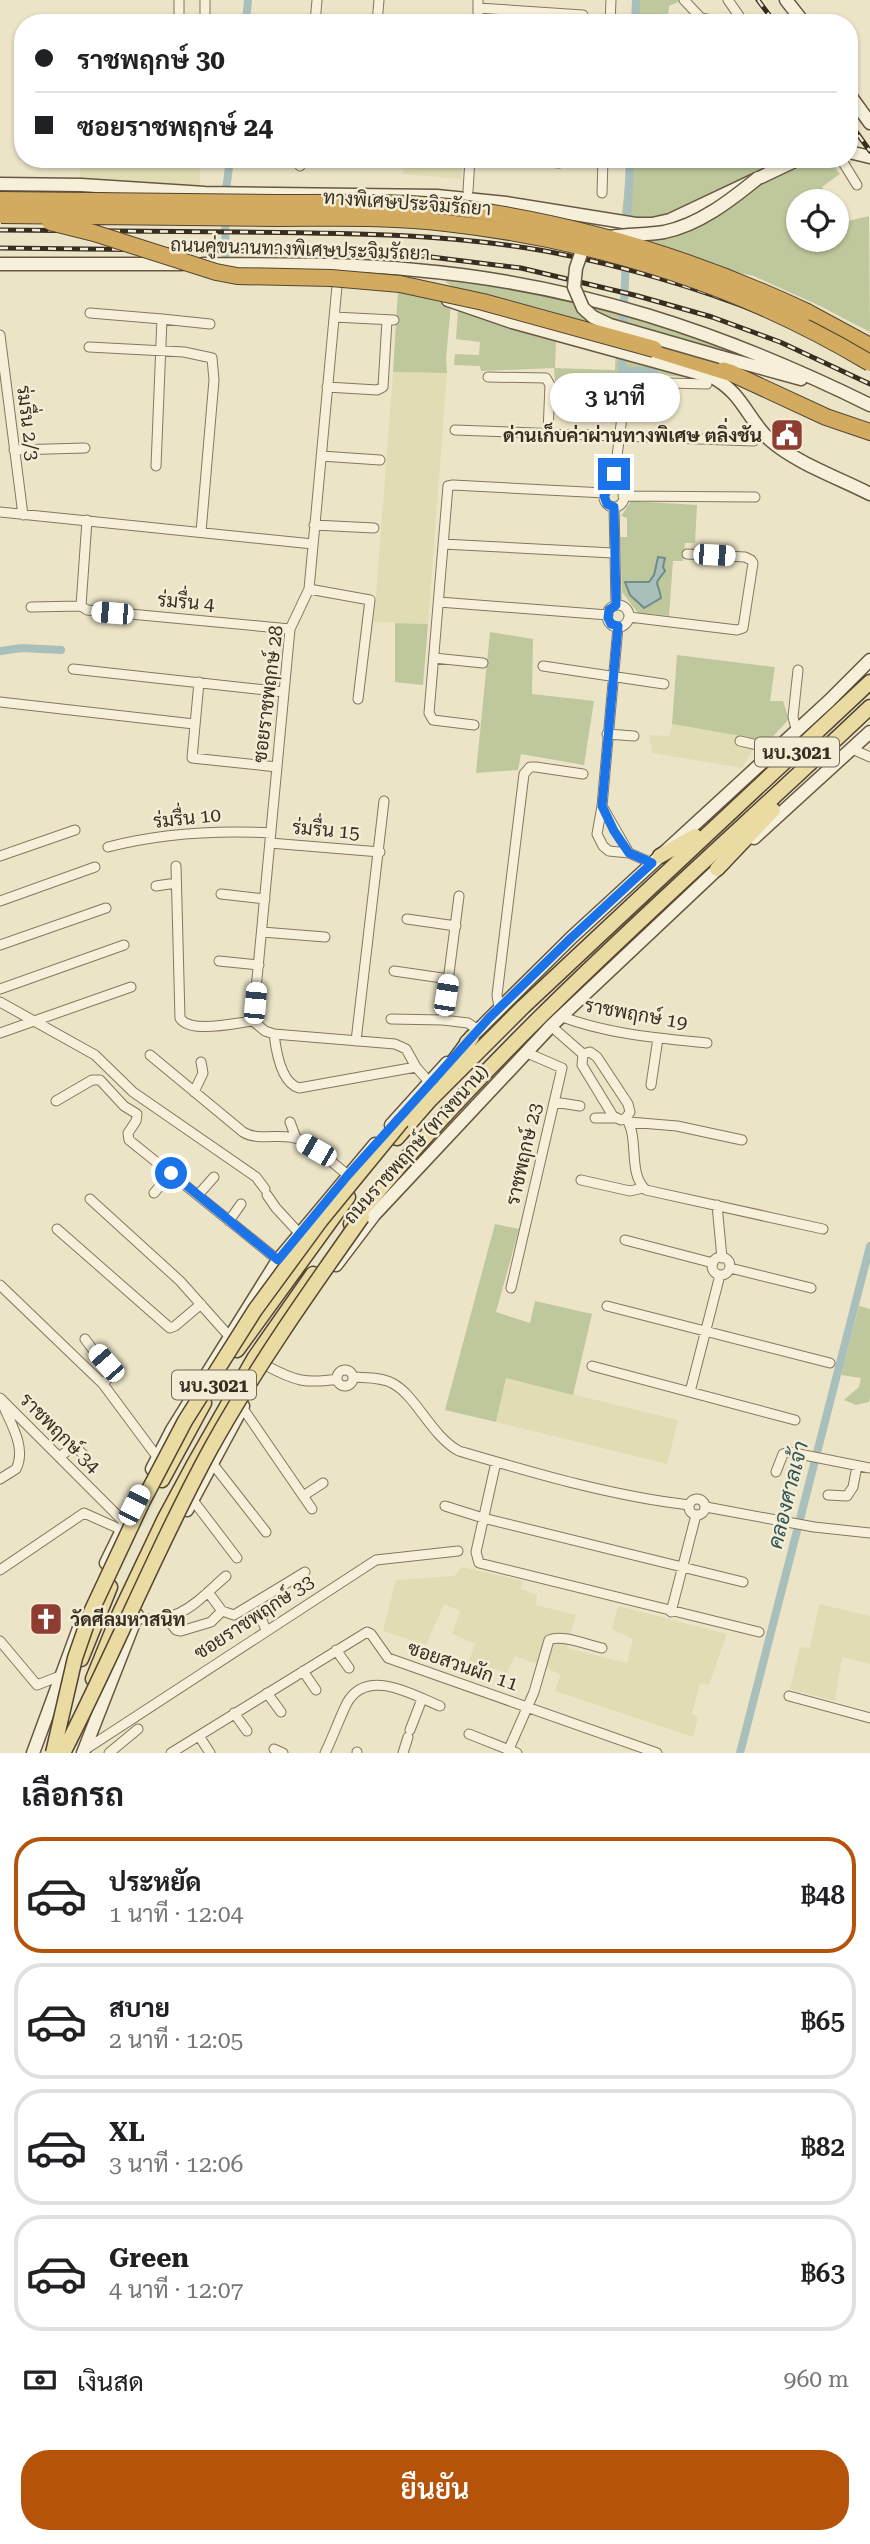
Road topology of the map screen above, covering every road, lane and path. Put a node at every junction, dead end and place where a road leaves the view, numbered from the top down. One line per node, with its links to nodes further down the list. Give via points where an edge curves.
1 (684, 0): 5 (street)
2 (786, 0): 6 (main road)
3 (478, 4): 4 (street)
4 (532, 14)
5 (697, 14)
6 (797, 14)
7 (858, 94): 9 (main road)
8 (858, 106): 10 (main road)
9 (870, 109)
10 (870, 123)
11 (469, 168): 18 (street)
12 (603, 168): 19 (street)
13 (780, 168): 15 (main road)
14 (847, 168): 17 (street)
15 (758, 178): 16 (main road, bridge, via 653,224 437,196); 37 (main road, bridge, via 730,201 678,227 584,245 574,287 583,308 601,322)
16 (0, 184)
17 (857, 185)
18 (468, 191)
19 (602, 193)
20 (0, 210): 31 (highway, ทางพิเศษประจิมรัถยา, bridge, via 405,204 465,209 527,219 665,254 807,312); 34 (highway, bridge, via 73,227 216,272 262,278 368,280 442,292); 35 (highway, ทางพิเศษประจิมรัถยา, bridge, via 380,219 508,231 598,250 686,276 800,325)
21 (672, 250): 30 (street, via 791,298)
22 (0, 264): 23 (main road, ถนนคู่ขนานทางพิเศษประจิมรัถยา)
23 (338, 266): 24 (main road, ถนนคู่ขนานทางพิเศษประจิมรัถยา); 26 (street, ซอยราชพฤกษ์ 28)
24 (374, 267): 34 (main road, via 512,322); 37 (main road, ถนนคู่ขนานทางพิเศษประจิมรัถยา, via 505,281 647,314 714,336)
25 (90, 313): 27 (street)
26 (334, 317): 39 (street, ซอยราชพฤกษ์ 28); 39 (street, via 391,320 383,387)
27 (162, 319): 28 (street); 33 (street)
28 (210, 324)
29 (0, 335): 47 (street, ร่มรื่น 2/3)
30 (870, 340)
31 (870, 346)
32 (89, 347): 33 (street)
33 (160, 351): 50 (street); 61 (street, via 209,356 214,361)
34 (648, 353): 43 (highway, via 732,373 826,417); 52 (main road, via 722,382 776,445)
35 (870, 363)
36 (488, 377): 42 (street, via 546,377 550,385)
37 (822, 382): 40 (main road, ถนนคู่ขนานทางพิเศษประจิมรัถยา)
38 (707, 384): 44 (street, via 628,383)
39 (327, 387): 48 (street, ซอยราชพฤกษ์ 28)
40 (870, 405)
41 (455, 430): 42 (street)
42 (548, 432): 44 (street)
43 (870, 432)
44 (621, 435): 45 (street); 51 (street)
45 (754, 441)
46 (85, 448): 47 (street)
47 (14, 450): 57 (street, ร่มรื่น 2/3)
48 (321, 456): 49 (street); 59 (street, ซอยราชพฤกษ์ 28)
49 (380, 460)
50 (156, 466)
51 (609, 490): 53 (street, via 620,490); 55 (street, via 607,504); 63 (street, via 448,486)
52 (870, 494)
53 (623, 496): 54 (street); 55 (street, via 622,503)
54 (755, 497)
55 (614, 507): 64 (street)
56 (0, 512): 57 (street)
57 (23, 515): 58 (street)
58 (87, 520): 61 (street); 69 (street)
59 (314, 525): 60 (street); 62 (street, ซอยราชพฤกษ์ 28)
60 (374, 528)
61 (201, 532): 62 (street)
62 (313, 544): 66 (street, ซอยราชพฤกษ์ 28)
63 (443, 544): 64 (street); 67 (street)
64 (613, 553): 68 (street)
65 (687, 554): 72 (street, via 751,560 743,628)
66 (309, 589): 74 (street, ซอยราชพฤกษ์ 28); 86 (street, via 370,600)
67 (439, 602): 71 (street); 75 (street)
68 (616, 605): 71 (street); 72 (street, via 627,609)
69 (81, 606): 70 (street, ร่มรื่น 4); 74 (street, ร่มรื่น 4, via 87,611)
70 (32, 607)
71 (608, 615): 73 (street)
72 (629, 617): 73 (street)
73 (618, 626): 81 (street)
74 (290, 629): 85 (street, ซอยราชพฤกษ์ 28)
75 (434, 658): 77 (street); 90 (street, via 430,718)
76 (870, 660): 91 (main road, นบ.3021)
77 (483, 663)
78 (543, 666): 81 (street)
79 (73, 669): 82 (street)
80 (797, 670): 91 (street)
81 (613, 676): 84 (street); 93 (street)
82 (199, 682): 85 (street); 89 (street)
83 (870, 682): 103 (main road, นบ.3021)
84 (664, 684)
85 (284, 692): 99 (street, ซอยราชพฤกษ์ 28)
86 (358, 699)
87 (0, 702): 89 (street)
88 (865, 712): 113 (main road); 147 (main road, นบ.3021)
89 (194, 724): 99 (street, via 192,758)
90 (474, 725)
91 (796, 729): 96 (main road, นบ.3021)
92 (870, 732): 97 (main road, ถนนราชพฤกษ์ (ทางขนาน))
93 (607, 734): 94 (street); 102 (street)
94 (634, 736)
95 (740, 741): 96 (street)
96 (775, 749): 110 (main road, นบ.3021)
97 (852, 749): 98 (street); 113 (main road, ถนนราชพฤกษ์ (ทางขนาน))
98 (870, 757)
99 (277, 767): 105 (street, ซอยราชพฤกษ์ 28)
100 (583, 774): 134 (street, via 536,767 524,774 496,995)
101 (384, 801): 107 (street)
102 (602, 806): 108 (street); 108 (street, via 597,834 603,846 609,852)
103 (723, 819): 110 (main road); 162 (main road, นบ.3021)
104 (75, 830): 109 (street)
105 (270, 838): 106 (street, ร่มรื่น 10, via 226,830 188,832); 107 (street, ร่มรื่น 15); 118 (street, ซอยราชพฤกษ์ 28)
106 (108, 847)
107 (380, 852): 144 (street)
108 (629, 853): 110 (street)
109 (0, 856)
110 (656, 860): 134 (main road, นบ.3021)
111 (176, 866): 114 (street)
112 (95, 867): 119 (street)
113 (717, 869): 139 (main road, ถนนราชพฤกษ์ (ทางขนาน))
114 (176, 883): 115 (street); 138 (street, via 180,1018 193,1027)
115 (156, 886)
116 (221, 894): 118 (street)
117 (459, 896): 122 (street)
118 (265, 899): 123 (street, ซอยราชพฤกษ์ 28)
119 (0, 901)
120 (106, 908): 125 (street)
121 (407, 919): 122 (street)
122 (456, 926): 130 (street)
123 (262, 932): 124 (street); 128 (street, ซอยราชพฤกษ์ 28)
124 (324, 937)
125 (0, 945)
126 (124, 945): 132 (street)
127 (219, 961): 128 (street)
128 (258, 965): 138 (street, ซอยราชพฤกษ์ 28)
129 (394, 971): 130 (street)
130 (449, 979): 136 (street)
131 (131, 987): 137 (street)
132 (0, 989)
133 (0, 1002): 137 (street)
134 (499, 1008): 141 (main road, นบ.3021)
135 (391, 1019): 136 (street)
136 (443, 1020): 141 (street, via 468,1023)
137 (33, 1021): 140 (street); 180 (street, via 95,1055 133,1093 256,1177)
138 (253, 1021): 142 (street)
139 (555, 1021): 143 (street, ราชพฤกษ์ 19); 146 (main road, ถนนราชพฤกษ์ (ทางขนาน)); 148 (street)
140 (0, 1033)
141 (475, 1033): 152 (main road)
142 (274, 1034): 144 (street); 151 (street, via 282,1069 294,1087)
143 (658, 1038): 145 (street, ราชพฤกษ์ 19); 153 (street)
144 (356, 1041): 151 (street, via 400,1045)
145 (707, 1044)
146 (525, 1052): 156 (street, ราชพฤกษ์ 23, via 562,1069); 176 (main road, ถนนราชพฤกษ์ (ทางขนาน))
147 (502, 1054): 167 (main road, via 494,1071); 204 (main road, นบ.3021, via 394,1171 329,1251 255,1357)
148 (583, 1054): 159 (street, via 582,1065); 160 (street, via 597,1057 628,1104)
149 (150, 1055): 154 (street)
150 (201, 1062): 154 (street, via 203,1073)
151 (416, 1067): 152 (street)
152 (432, 1085): 162 (main road); 166 (main road, ถนนราชพฤกษ์ (ทางขนาน) / นบ.3021)
153 (651, 1085)
154 (194, 1092): 163 (street, via 249,1136)
155 (57, 1101): 165 (street, via 92,1080 100,1080 137,1114 129,1140)
156 (554, 1102): 157 (street); 188 (street, ราชพฤกษ์ 23)
157 (580, 1106)
158 (595, 1118): 159 (street)
159 (616, 1118): 160 (street)
160 (628, 1120): 164 (street); 170 (street)
161 (290, 1122): 163 (street)
162 (405, 1123): 202 (main road, นบ.3021, via 313,1242); 265 (main road, bridge, via 304,1242 184,1421 92,1612)
163 (296, 1138): 166 (street)
164 (742, 1140)
165 (171, 1173): 171 (street); 172 (street)
166 (348, 1175): 180 (main road, ถนนราชพฤกษ์ (ทางขนาน) / นบ.3021)
167 (400, 1175): 176 (main road)
168 (214, 1177): 172 (street)
169 (582, 1180): 170 (street, via 630,1191)
170 (643, 1188): 175 (street)
171 (154, 1193)
172 (198, 1195): 177 (street)
173 (90, 1199): 190 (street)
174 (241, 1204): 177 (street)
175 (717, 1205): 178 (street); 182 (street)
176 (365, 1220): 197 (main road, ถนนราชพฤกษ์ (ทางขนาน)); 266 (main road, bridge, via 263,1357 158,1550)
177 (229, 1221): 183 (street)
178 (823, 1228)
179 (57, 1229): 190 (street, via 170,1328)
180 (300, 1234): 183 (main road, ถนนราชพฤกษ์ (ทางขนาน) / นบ.3021)
181 (625, 1240): 184 (street)
182 (722, 1258): 184 (street); 185 (street)
183 (278, 1260): 193 (main road, ถนนราชพฤกษ์ (ทางขนาน) / นบ.3021)
184 (713, 1263): 186 (street)
185 (730, 1268): 186 (street); 189 (street)
186 (720, 1275): 192 (street)
187 (0, 1285): 198 (street)
188 (512, 1288)
189 (811, 1289)
190 (201, 1304): 193 (street)
191 (607, 1306): 192 (street)
192 (705, 1332): 195 (street); 199 (street)
193 (229, 1336): 207 (main road, ถนนราชพฤกษ์ (ทางขนาน) / นบ.3021)
194 (85, 1339): 198 (street, via 109,1371)
195 (830, 1363)
196 (592, 1366): 199 (street)
197 (263, 1372): 201 (main road, ถนนราชพฤกษ์ (ทางขนาน)); 204 (main road); 208 (street, via 311,1383 337,1380 345,1370 354,1377 392,1383 450,1447)
198 (103, 1384): 207 (street)
199 (690, 1392): 203 (street)
200 (0, 1398): 206 (street, ราชพฤกษ์ 34); 213 (street, via 21,1454 16,1469)
201 (242, 1407): 209 (main road, ถนนราชพฤกษ์ (ทางขนาน)); 217 (street)
202 (195, 1417): 215 (main road); 248 (main road, นบ.3021)
203 (794, 1420)
204 (210, 1436): 266 (main road, นบ.3021, bridge, via 119,1615)
205 (85, 1455): 206 (street, via 74,1446)
206 (59, 1457): 225 (street, ราชพฤกษ์ 34)
207 (158, 1458): 215 (main road, ถนนราชพฤกษ์ (ทางขนาน) / นบ.3021)
208 (496, 1462): 219 (street, via 619,1493); 224 (street)
209 (212, 1463): 218 (main road, ถนนราชพฤกษ์ (ทางขนาน)); 226 (street)
210 (857, 1466): 211 (street); 212 (street, via 785,1452); 216 (street, via 847,1496)
211 (870, 1468)
212 (776, 1472)
213 (0, 1479)
214 (323, 1483): 217 (street)
215 (144, 1486): 225 (main road, ถนนราชพฤกษ์ (ทางขนาน))
216 (828, 1495)
217 (303, 1496): 222 (street)
218 (192, 1499): 229 (street); 239 (main road, ถนนราชพฤกษ์ (ทางขนาน))
219 (689, 1505): 221 (street, via 700,1498); 223 (street)
220 (444, 1506): 224 (street)
221 (706, 1507): 223 (street); 227 (street)
222 (312, 1509)
223 (696, 1515): 230 (street)
224 (483, 1518): 230 (street); 237 (street, via 476,1557 479,1563)
225 (123, 1527): 231 (street, via 84,1513); 248 (main road, ถนนราชพฤกษ์ (ทางขนาน), via 92,1594)
226 (267, 1532)
227 (870, 1533)
228 (458, 1551): 241 (street, ซอยราชพฤกษ์ 33, via 376,1560)
229 (237, 1558)
230 (683, 1568): 234 (street); 237 (street)
231 (0, 1570)
232 (305, 1572): 236 (street, via 239,1613)
233 (226, 1576): 235 (street)
234 (743, 1582)
235 (208, 1592): 236 (street); 240 (street)
236 (222, 1611): 240 (street, via 211,1622 181,1631)
237 (671, 1612): 242 (street)
238 (259, 1613): 241 (street)
239 (135, 1618): 240 (street); 264 (main road, ถนนราชพฤกษ์ (ทางขนาน))
240 (167, 1619)
241 (266, 1630): 264 (street, ซอยราชพฤกษ์ 33)
242 (758, 1632)
243 (0, 1641): 248 (street, via 37,1685)
244 (602, 1648): 254 (street, via 551,1638)
245 (336, 1650): 246 (street); 247 (street, ซอยสวนผัก 11); 254 (street, ซอยสวนผัก 11, via 369,1632 388,1658)
246 (349, 1668)
247 (303, 1671): 249 (street); 250 (street, ซอยสวนผัก 11)
248 (67, 1676): 263 (main road, ถนนราชพฤกษ์ (ทางขนาน)); 265 (main road, นบ.3021, bridge)
249 (316, 1690)
250 (267, 1693): 255 (street); 256 (street, ซอยสวนผัก 11)
251 (789, 1696): 257 (street)
252 (422, 1699): 253 (street); 270 (street, via 376,1683 364,1688 349,1700); 271 (street)
253 (440, 1706)
254 (529, 1707): 262 (street); 272 (street, ซอยสวนผัก 11)
255 (281, 1712)
256 (234, 1713): 259 (street); 261 (street, ซอยสวนผัก 11)
257 (870, 1718)
258 (138, 1729): 267 (street)
259 (247, 1731)
260 (469, 1734): 262 (street)
261 (199, 1735): 268 (street, ซอยสวนผัก 11); 269 (street)
262 (513, 1751)
263 (33, 1752)
264 (84, 1752)
265 (51, 1753)
266 (64, 1753)
267 (110, 1753)
268 (171, 1753)
269 (209, 1753)
270 (325, 1753)
271 (403, 1753)
272 (657, 1753)

